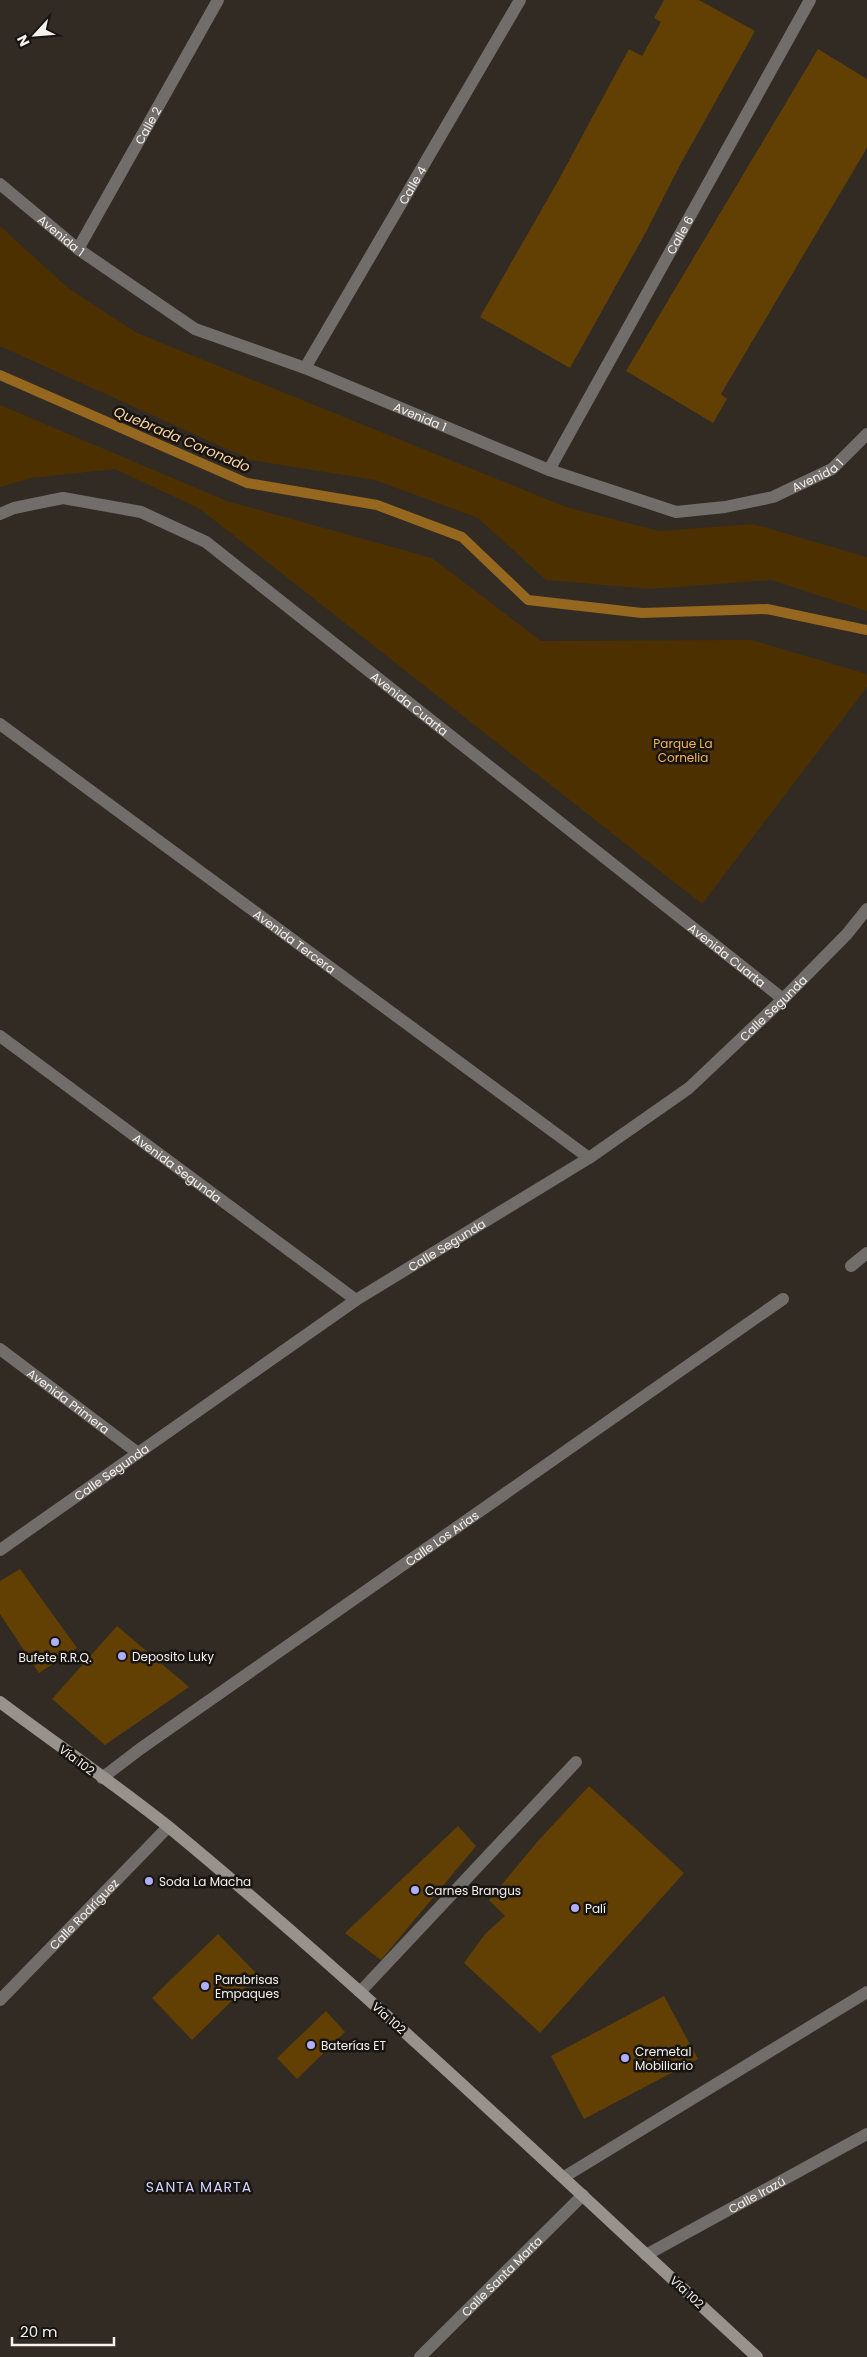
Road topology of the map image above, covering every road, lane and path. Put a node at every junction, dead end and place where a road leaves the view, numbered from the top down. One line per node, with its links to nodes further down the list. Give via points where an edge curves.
1 (218, 0): 5 (street, Calle 2)
2 (520, 0): 6 (street, Calle 4)
3 (810, 0): 8 (street, Calle 6)
4 (0, 184): 5 (street, Avenida 1)
5 (78, 250): 6 (street, Avenida 1, via 195,329)
6 (305, 368): 8 (street, Avenida 1)
7 (867, 434): 8 (street, Avenida 1, via 832,469 773,497 725,507 676,512)
8 (549, 470)
9 (0, 514): 12 (street, Avenida Cuarta, via 63,498 141,512 206,542)
10 (0, 724): 14 (street, Avenida Tercera)
11 (867, 909): 12 (street, Calle Segunda)
12 (783, 999): 14 (street, Calle Segunda, via 689,1088)
13 (0, 1036): 18 (street, Avenida Segunda)
14 (589, 1158): 18 (street, Calle Segunda)
15 (867, 1253): 16 (street)
16 (851, 1266)
17 (783, 1299): 24 (street, Calle Los Arias)
18 (356, 1300): 20 (street, Calle Segunda)
19 (0, 1349): 20 (street, Avenida Primera)
20 (138, 1453): 21 (street, Calle Segunda)
21 (0, 1550)
22 (0, 1702): 24 (main road, Vía 102)
23 (576, 1762): 26 (street)
24 (102, 1778): 25 (main road, Vía 102)
25 (168, 1827): 26 (main road, Vía 102); 28 (street, Calle Rodríguez)
26 (360, 1992): 30 (main road, Vía 102)
27 (867, 1992): 30 (street)
28 (0, 2000)
29 (867, 2134): 32 (street, Calle Irazú)
30 (564, 2177): 31 (main road, Vía 102)
31 (583, 2195): 32 (main road, Vía 102); 33 (street, Calle Santa Marta)
32 (646, 2255): 34 (main road, Vía 102)
33 (420, 2357)
34 (757, 2357)

